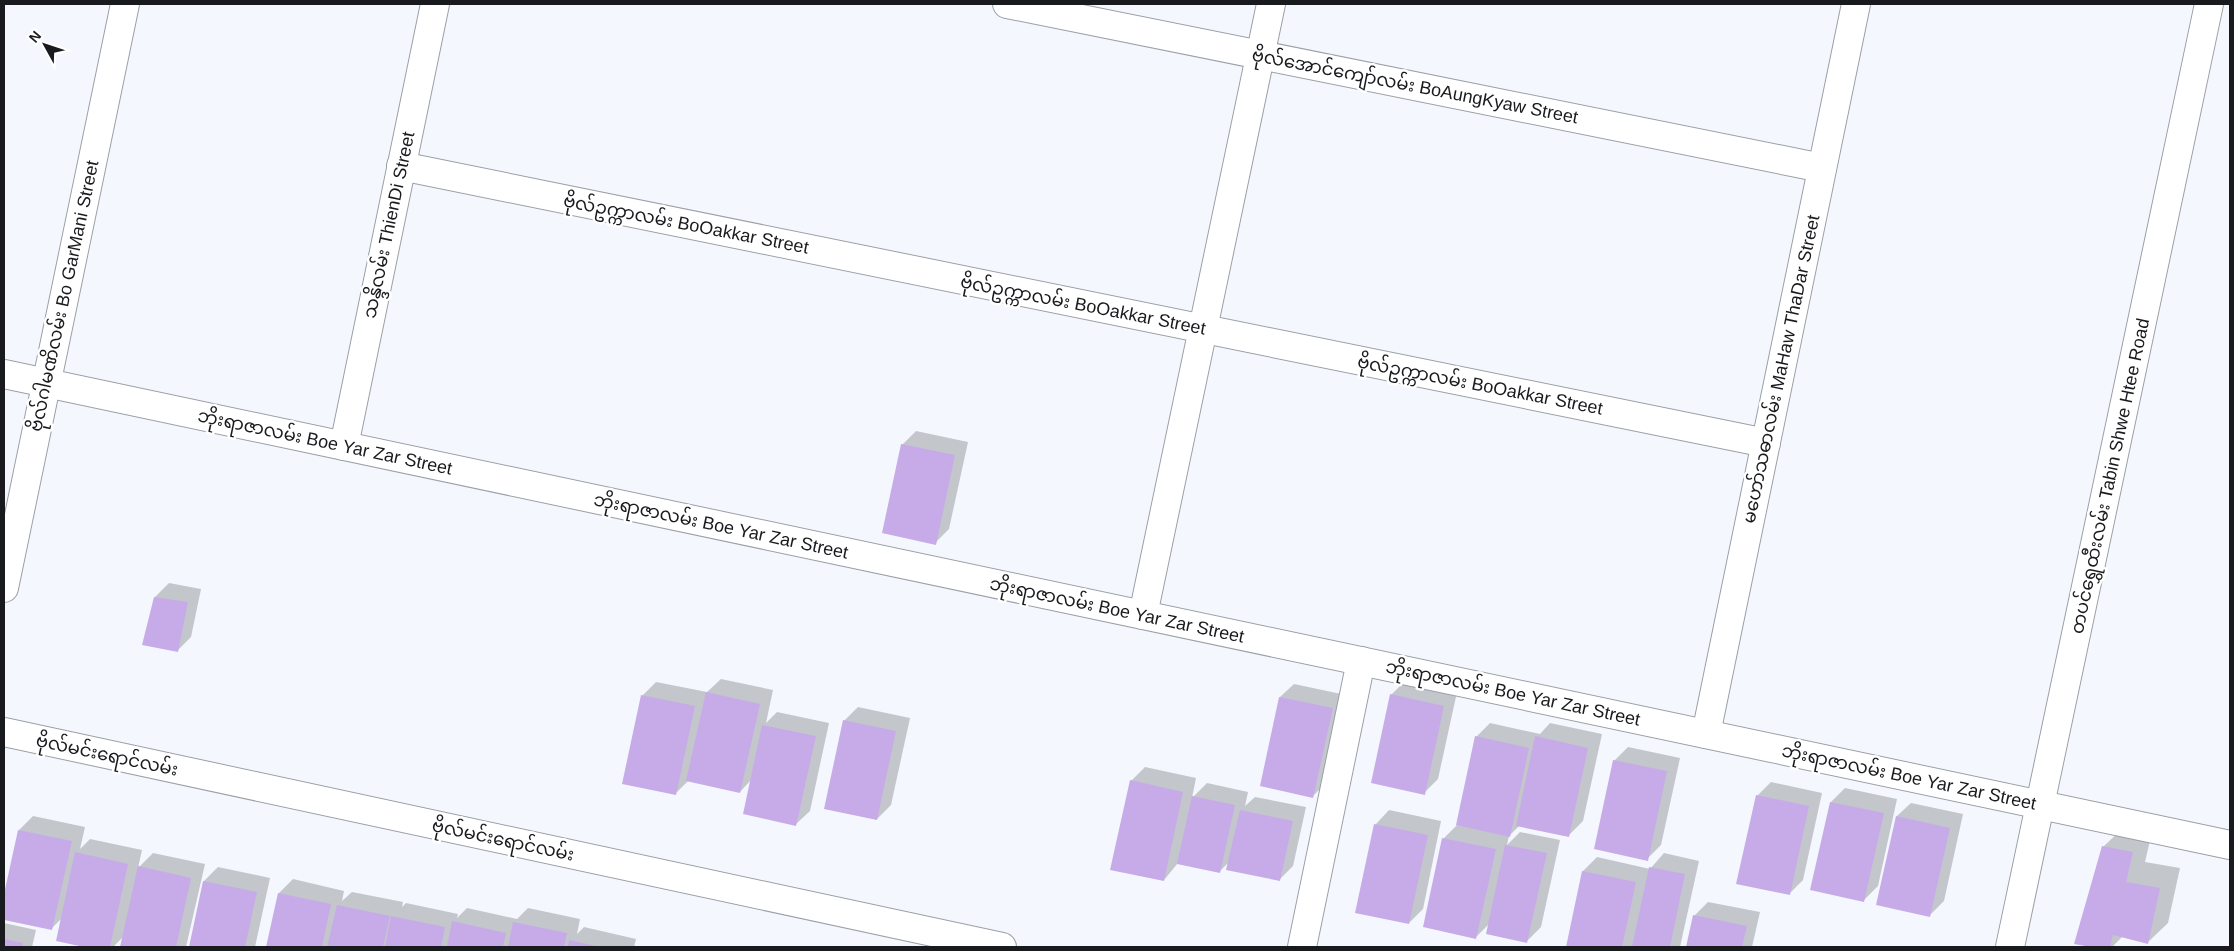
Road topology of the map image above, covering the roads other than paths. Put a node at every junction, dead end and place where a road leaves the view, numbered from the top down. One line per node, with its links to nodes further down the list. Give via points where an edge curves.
1 (125, 4): 12 (street, ဗိုလ်ဂါမဏိလမ်း Bo GarMani Street)
2 (435, 4): 8 (street, သန္ဒိလမ်း ThienDi Street)
3 (1007, 4): 7 (street, ဗိုလ်အောင်ကျော်လမ်း BoAungKyaw Street)
4 (1272, 4): 7 (street)
5 (1856, 4): 9 (street, မဟော်သဓာလမ်း MaHaw ThaDar Street)
6 (2209, 4): 20 (street, တပင်ရွှေထီးလမ်း Tabin Shwe Htee Road)
7 (1261, 55): 9 (street, ဗိုလ်အောင်ကျော်လမ်း BoAungKyaw Street); 10 (street)
8 (401, 166): 10 (street, ဗိုလ်ဥက္ကာလမ်း BoOakkar Street); 14 (street, သန္ဒိလမ်း ThienDi Street)
9 (1822, 168): 13 (street, မဟော်သဓာလမ်း MaHaw ThaDar Street)
10 (1203, 329): 13 (street, ဗိုလ်ဥက္ကာလမ်း BoOakkar Street); 16 (street)
11 (4, 374): 12 (street, ဘိုးရာဇာလမ်း Boe Yar Zar Street)
12 (46, 383): 14 (street, ဘိုးရာဇာလမ်း Boe Yar Zar Street); 15 (street, ဗိုလ်ဂါမဏိလမ်း Bo GarMani Street)
13 (1766, 443): 19 (street, မဟော်သဓာလမ်း MaHaw ThaDar Street)
14 (344, 446): 16 (street, ဘိုးရာဇာလမ်း Boe Yar Zar Street)
15 (4, 588)
16 (1143, 615): 17 (street, ဘိုးရာဇာလမ်း Boe Yar Zar Street)
17 (1361, 661): 19 (street, ဘိုးရာဇာလမ်း Boe Yar Zar Street); 24 (street)
18 (4, 732): 22 (street, ဗိုလ်မင်းရောင်လမ်း)
19 (1706, 734): 20 (street, ဘိုးရာဇာလမ်း Boe Yar Zar Street)
20 (2040, 805): 21 (street, ဘိုးရာဇာလမ်း Boe Yar Zar Street); 25 (street, တပင်ရွှေထီးလမ်း Tabin Shwe Htee Road)
21 (2230, 845)
22 (926, 939): 23 (street, ဗိုလ်မင်းရောင်လမ်း)
23 (1002, 947)
24 (1302, 947)
25 (2010, 947)

